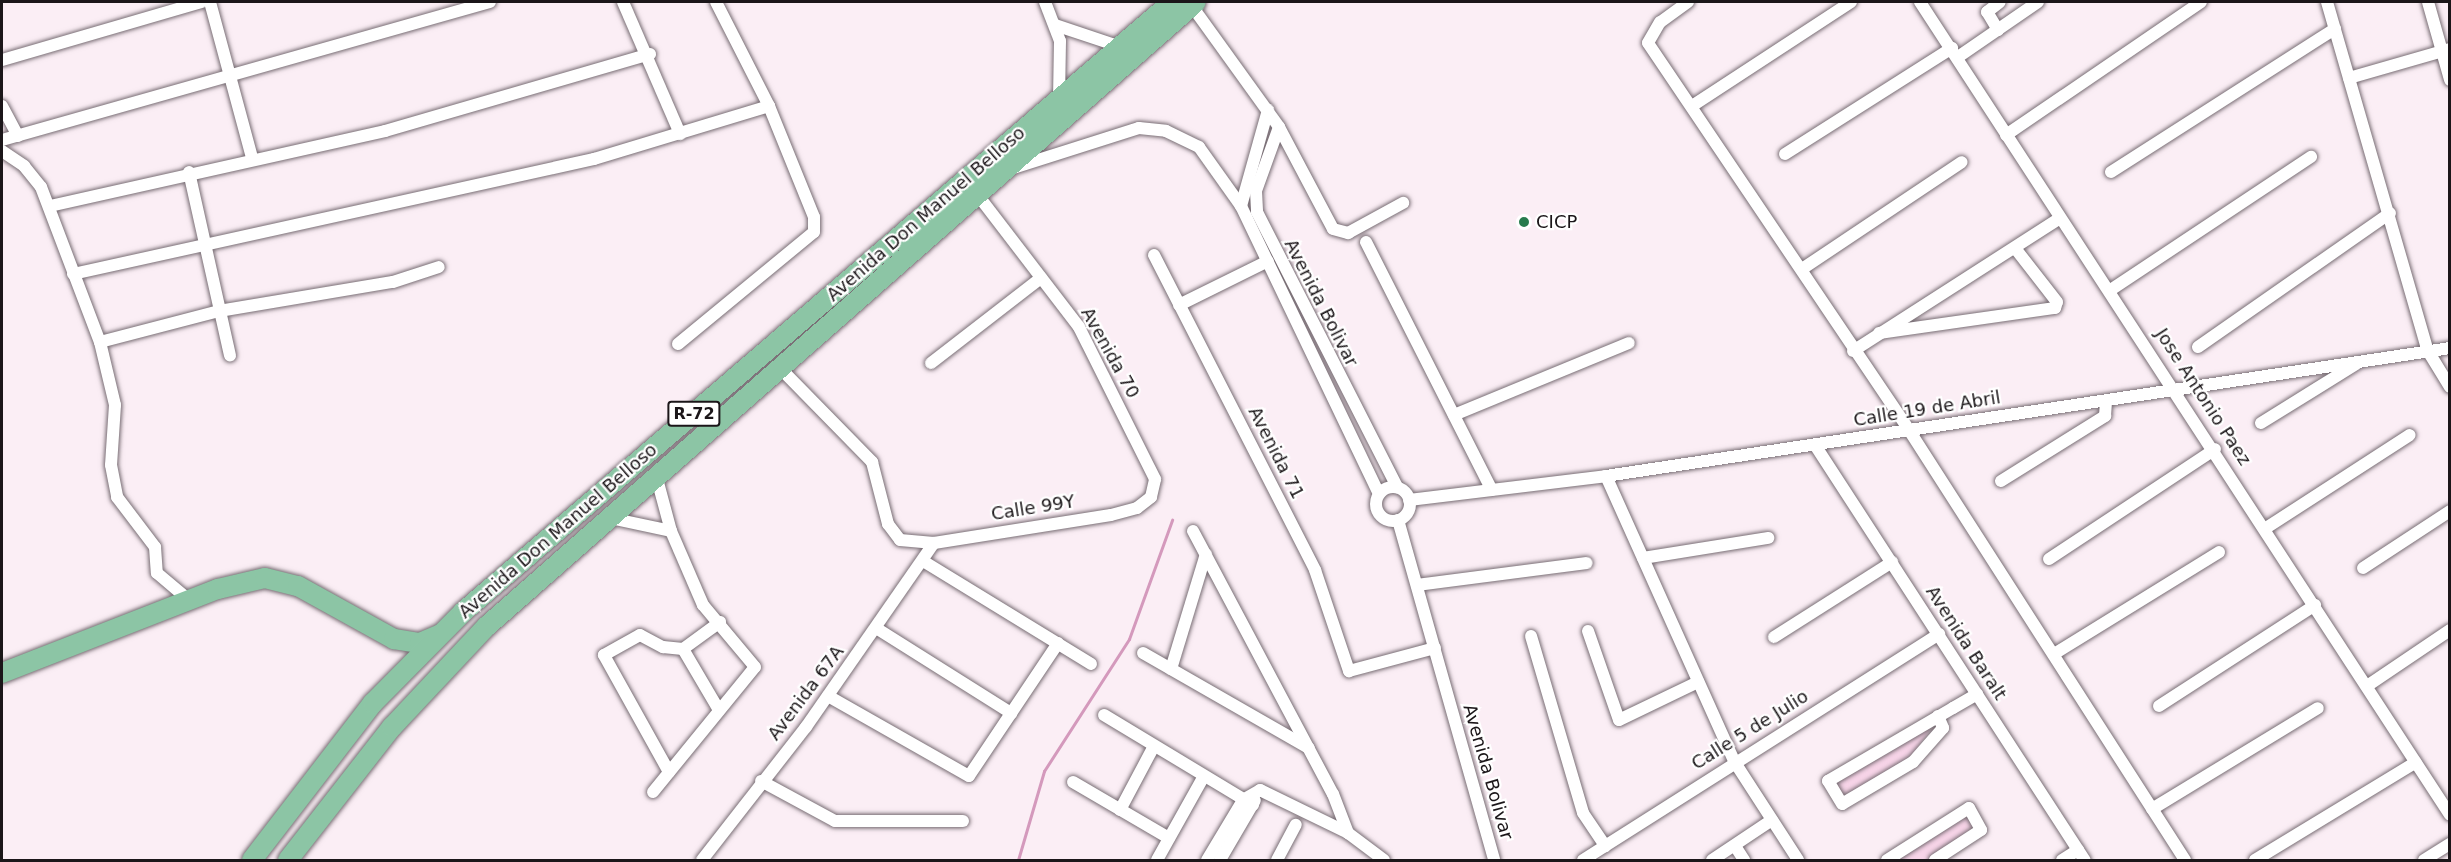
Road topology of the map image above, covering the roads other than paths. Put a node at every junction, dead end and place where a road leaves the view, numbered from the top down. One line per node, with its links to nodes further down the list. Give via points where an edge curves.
1 (202, 2): 24 (street)
2 (210, 2): 25 (street)
3 (490, 2): 25 (street)
4 (623, 2): 23 (street)
5 (716, 2): 30 (street)
6 (1045, 2): 17 (street)
7 (1172, 2): 20 (main road, Avenida Don Manuel Belloso / R-72)
8 (1688, 2): 31 (street, via 1660,22 1648,43)
9 (1851, 2): 31 (street)
10 (1920, 2): 22 (street, Jose Antonio Paez)
11 (2000, 2): 19 (street, via 1987,12)
12 (2038, 2): 19 (street)
13 (2201, 2): 35 (street)
14 (2328, 2): 18 (street)
15 (2428, 2): 21 (street)
16 (1193, 3): 32 (street); 45 (main road, Avenida Don Manuel Belloso / R-72)
17 (1055, 25): 20 (street); 28 (street, via 1063,60)
18 (2335, 29): 26 (street); 44 (street)
19 (1998, 30): 22 (street)
20 (1118, 46): 28 (main road, Avenida Don Manuel Belloso / R-72)
21 (2446, 50): 26 (street); 27 (street)
22 (1955, 52): 35 (street, Jose Antonio Paez); 39 (street)
23 (650, 54): 34 (street); 41 (street, via 385,131)
24 (2, 60)
25 (230, 72): 36 (street); 41 (street)
26 (2349, 78): 50 (street)
27 (2450, 80)
28 (1059, 99): 117 (main road, Avenida Don Manuel Belloso / R-72)
29 (2, 106): 36 (street)
30 (768, 106): 34 (street); 67 (street, via 814,217 814,232)
31 (1692, 106): 58 (street)
32 (1268, 110): 33 (street); 49 (street)
33 (1278, 127): 47 (street, via 1333,229 1348,233); 88 (street, Avenida Bolivar, via 1256,191 1257,212)
34 (680, 134): 53 (street, via 594,159)
35 (2006, 135): 51 (street, Jose Antonio Paez)
36 (18, 136): 37 (street)
37 (2, 140)
38 (2, 151): 48 (street, via 33,176)
39 (1785, 154)
40 (2311, 157): 61 (street)
41 (252, 158): 43 (street)
42 (1962, 162): 58 (street)
43 (189, 172): 48 (street); 53 (street)
44 (2111, 172)
45 (1001, 173): 46 (main road, Avenida Don Manuel Belloso / R-72); 49 (street, via 1114,132 1166,131 1198,147)
46 (977, 194): 60 (street, Avenida 70); 75 (main road, Avenida Don Manuel Belloso / R-72)
47 (1403, 204)
48 (50, 206): 59 (street)
49 (1241, 206): 56 (street)
50 (2390, 213): 68 (street); 71 (street)
51 (2060, 219): 54 (street); 61 (street, Jose Antonio Paez)
52 (1366, 242): 79 (street)
53 (204, 243): 59 (street); 63 (street)
54 (2015, 248): 64 (street); 64 (street, via 2057,302 2055,308)
55 (1154, 255): 62 (street, Avenida 71)
56 (1268, 261): 62 (street); 90 (street)
57 (439, 267): 63 (street, via 393,282)
58 (1802, 269): 70 (street)
59 (73, 274): 65 (street)
60 (1041, 278): 74 (street); 92 (street, Avenida 70, via 1079,327 1155,478 1151,496)
61 (2112, 289): 77 (street, Jose Antonio Paez)
62 (1179, 305): 121 (street, Avenida 71, via 1315,570 1350,673)
63 (219, 311): 65 (street); 72 (street)
64 (1879, 333): 70 (street)
65 (100, 342): 110 (street, via 116,405 111,465 117,497 155,547 157,573)
66 (1629, 343): 79 (street)
67 (678, 344)
68 (2198, 347)
69 (2450, 348): 71 (street, Calle 19 de Abril)
70 (1853, 351): 81 (street)
71 (2428, 351): 73 (street, Calle 19 de Abril); 76 (street)
72 (230, 355)
73 (2362, 360): 77 (street, Calle 19 de Abril); 80 (street)
74 (931, 363)
75 (780, 368): 85 (main road, Avenida Don Manuel Belloso / R-72); 100 (street, via 872,462 893,535)
76 (2450, 387)
77 (2177, 390): 78 (street, Calle 19 de Abril); 84 (street, Jose Antonio Paez)
78 (2106, 401): 81 (street, Calle 19 de Abril); 87 (street, via 2105,416)
79 (1454, 415): 89 (street)
80 (2261, 423)
81 (1909, 430): 83 (street, Calle 19 de Abril); 124 (street)
82 (2410, 435): 96 (street)
83 (1815, 445): 86 (street, Calle 19 de Abril); 107 (street, Avenida Baralt)
84 (2215, 449): 96 (street, Jose Antonio Paez); 104 (street)
85 (656, 475): 94 (main road, Avenida Don Manuel Belloso / R-72); 97 (street)
86 (1606, 476): 89 (street, Calle 19 de Abril); 103 (street)
87 (2001, 481)
88 (1397, 487): 90 (street); 91 (street)
89 (1492, 490): 91 (street, Calle 19 de Abril)
90 (1379, 494): 95 (street, via 1381,515)
91 (1410, 500): 95 (street, via 1407,514)
92 (1137, 508): 100 (street, Calle 99Y)
93 (2450, 511): 108 (street)
94 (610, 518): 97 (street); 162 (main road, Avenida Don Manuel Belloso / R-72, via 487,626 392,727)
95 (1398, 520): 109 (street, Avenida Bolivar)
96 (2266, 528): 111 (street, Jose Antonio Paez)
97 (671, 531): 112 (street, via 703,605)
98 (1194, 531): 102 (street)
99 (1768, 538): 103 (street)
100 (934, 543): 105 (street, Avenida 67A)
101 (2220, 552): 124 (street)
102 (1206, 554): 126 (street); 139 (street)
103 (1643, 558): 128 (street)
104 (2049, 559)
105 (923, 561): 113 (street, Avenida 67A); 120 (street)
106 (1587, 562): 109 (street)
107 (1892, 562): 116 (street, Avenida Baralt); 119 (street)
108 (2363, 568)
109 (1417, 585): 121 (street, Avenida Bolivar)
110 (189, 600): 117 (main road, via 265,578 298,586 394,639 420,644); 127 (main road)
111 (2315, 605): 129 (street, Jose Antonio Paez); 132 (street)
112 (720, 622): 122 (street); 134 (street, via 755,667)
113 (876, 628): 131 (street, Avenida 67A); 135 (street)
114 (2450, 630): 129 (street)
115 (1588, 631): 128 (street, via 1619,720)
116 (1939, 634): 130 (street, Avenida Baralt); 140 (street, Calle 5 de Julio)
117 (441, 635): 161 (main road, Avenida Don Manuel Belloso / R-72, via 373,703)
118 (1532, 636): 157 (street, via 1583,813)
119 (1774, 637)
120 (1058, 643): 125 (street); 135 (street)
121 (1435, 648): 168 (street, Avenida Bolivar)
122 (683, 649): 134 (street); 142 (street, via 663,647 640,635 603,661)
123 (1143, 653): 126 (street)
124 (2054, 654): 148 (street)
125 (1091, 664)
126 (1171, 669): 139 (street)
127 (2, 673)
128 (1698, 682): 140 (street)
129 (2367, 686): 141 (street, Jose Antonio Paez)
130 (1977, 694): 137 (street); 159 (street, Avenida Baralt)
131 (828, 696): 135 (street, via 969,776); 144 (street, Avenida 67A)
132 (2159, 706)
133 (2318, 708): 148 (street)
134 (719, 710): 142 (street)
135 (1011, 713)
136 (1104, 715): 138 (street)
137 (1938, 717): 137 (street, via 1828,781 1842,804 1913,762 1943,728)
138 (1154, 746): 143 (street); 149 (street)
139 (1309, 748): 154 (street)
140 (1734, 761): 151 (street); 157 (street, Calle 5 de Julio)
141 (2416, 762): 150 (street, Jose Antonio Paez); 177 (street)
142 (669, 772): 146 (street)
143 (1204, 776): 147 (street); 155 (street)
144 (761, 782): 152 (street, via 835,821); 163 (street, Avenida 67A)
145 (1073, 782): 149 (street)
146 (653, 792)
147 (1248, 803): 154 (street, via 1260,790); 165 (street); 166 (street)
148 (2152, 809): 176 (street)
149 (1120, 810): 155 (street)
150 (2450, 815)
151 (1772, 820): 158 (street); 172 (street)
152 (963, 821)
153 (1296, 825): 160 (street)
154 (1348, 833): 167 (street)
155 (1169, 838): 164 (street)
156 (2450, 844): 178 (street)
157 (1605, 846): 169 (street, Calle 5 de Julio)
158 (1735, 846): 170 (street); 171 (street)
159 (2081, 855): 175 (street)
160 (1282, 858)
161 (252, 861)
162 (288, 861)
163 (702, 861)
164 (1157, 861)
165 (1208, 861)
166 (1220, 861)
167 (1384, 861)
168 (1494, 861)
169 (1583, 861)
170 (1712, 861)
171 (1744, 861)
172 (1798, 861)
173 (1887, 861): 174 (street, via 1969,808 1981,830)
174 (1935, 861)
175 (2062, 861)
176 (2185, 861)
177 (2255, 861)
178 (2424, 861)

